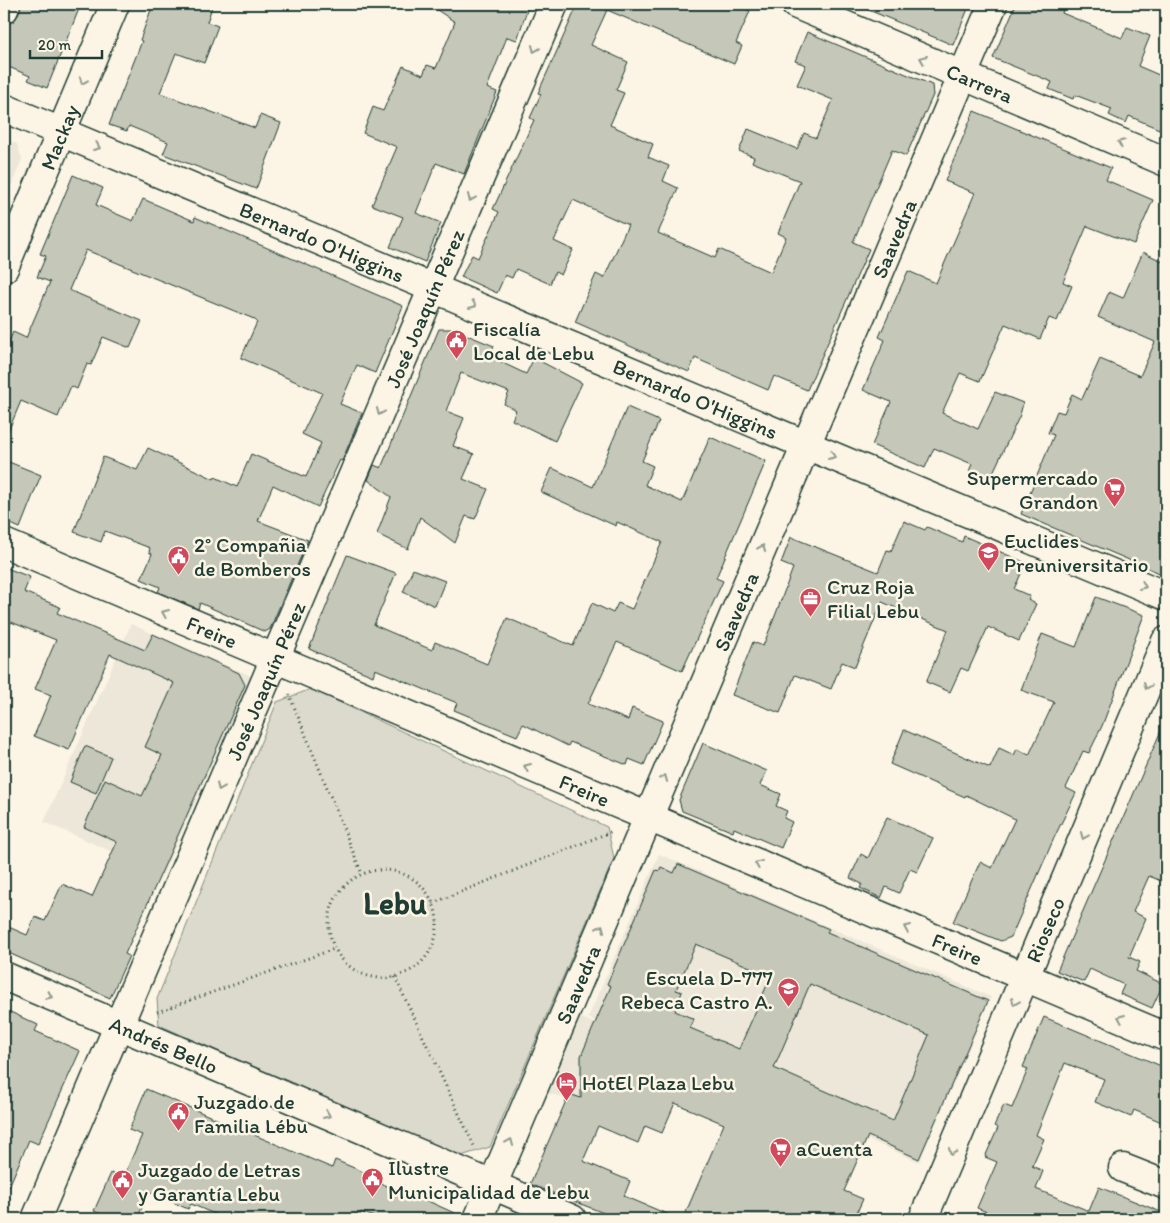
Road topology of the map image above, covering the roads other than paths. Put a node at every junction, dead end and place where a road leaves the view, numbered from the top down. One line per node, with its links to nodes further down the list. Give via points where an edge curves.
1 (6, 4): 6 (street)
2 (115, 4): 9 (street, Mackay, one-way to 9)
3 (554, 4): 12 (street, José Joaquín Pérez, one-way to 12)
4 (795, 4): 7 (street, Carrera, one-way to 4)
5 (993, 4): 7 (street, Saavedra)
6 (4, 9)
7 (962, 76): 10 (street, Carrera, one-way to 7); 13 (street, Saavedra)
8 (4, 108): 9 (street, Bernardo O'Higgins)
9 (61, 132): 11 (street, Mackay); 12 (street, Bernardo O'Higgins, one-way to 12)
10 (1166, 162)
11 (4, 268)
12 (433, 288): 13 (street, Bernardo O'Higgins, one-way to 13); 17 (street, José Joaquín Pérez, one-way to 17)
13 (806, 445): 15 (street, Bernardo O'Higgins, one-way to 15); 18 (street, Saavedra, one-way to 13)
14 (4, 543): 17 (street, Freire, one-way to 14)
15 (1166, 596)
16 (1166, 641): 20 (street, Rioseco, one-way to 20)
17 (274, 660): 18 (street, Freire, one-way to 17); 21 (street, José Joaquín Pérez, one-way to 21)
18 (648, 818): 20 (street, Freire, one-way to 18); 24 (street, Saavedra, one-way to 18)
19 (4, 976): 21 (street, Andrés Bello, one-way to 21)
20 (1025, 978): 22 (street, Freire, one-way to 20); 29 (street, Rioseco, one-way to 29)
21 (119, 1026): 24 (street, Andrés Bello, one-way to 24); 26 (street, José Joaquín Pérez)
22 (1166, 1037)
23 (1123, 1168): 25 (street)
24 (492, 1185): 27 (street, Saavedra); 28 (street, Andrés Bello)
25 (1166, 1185)
26 (36, 1219)
27 (478, 1219)
28 (572, 1219)
29 (924, 1219)

